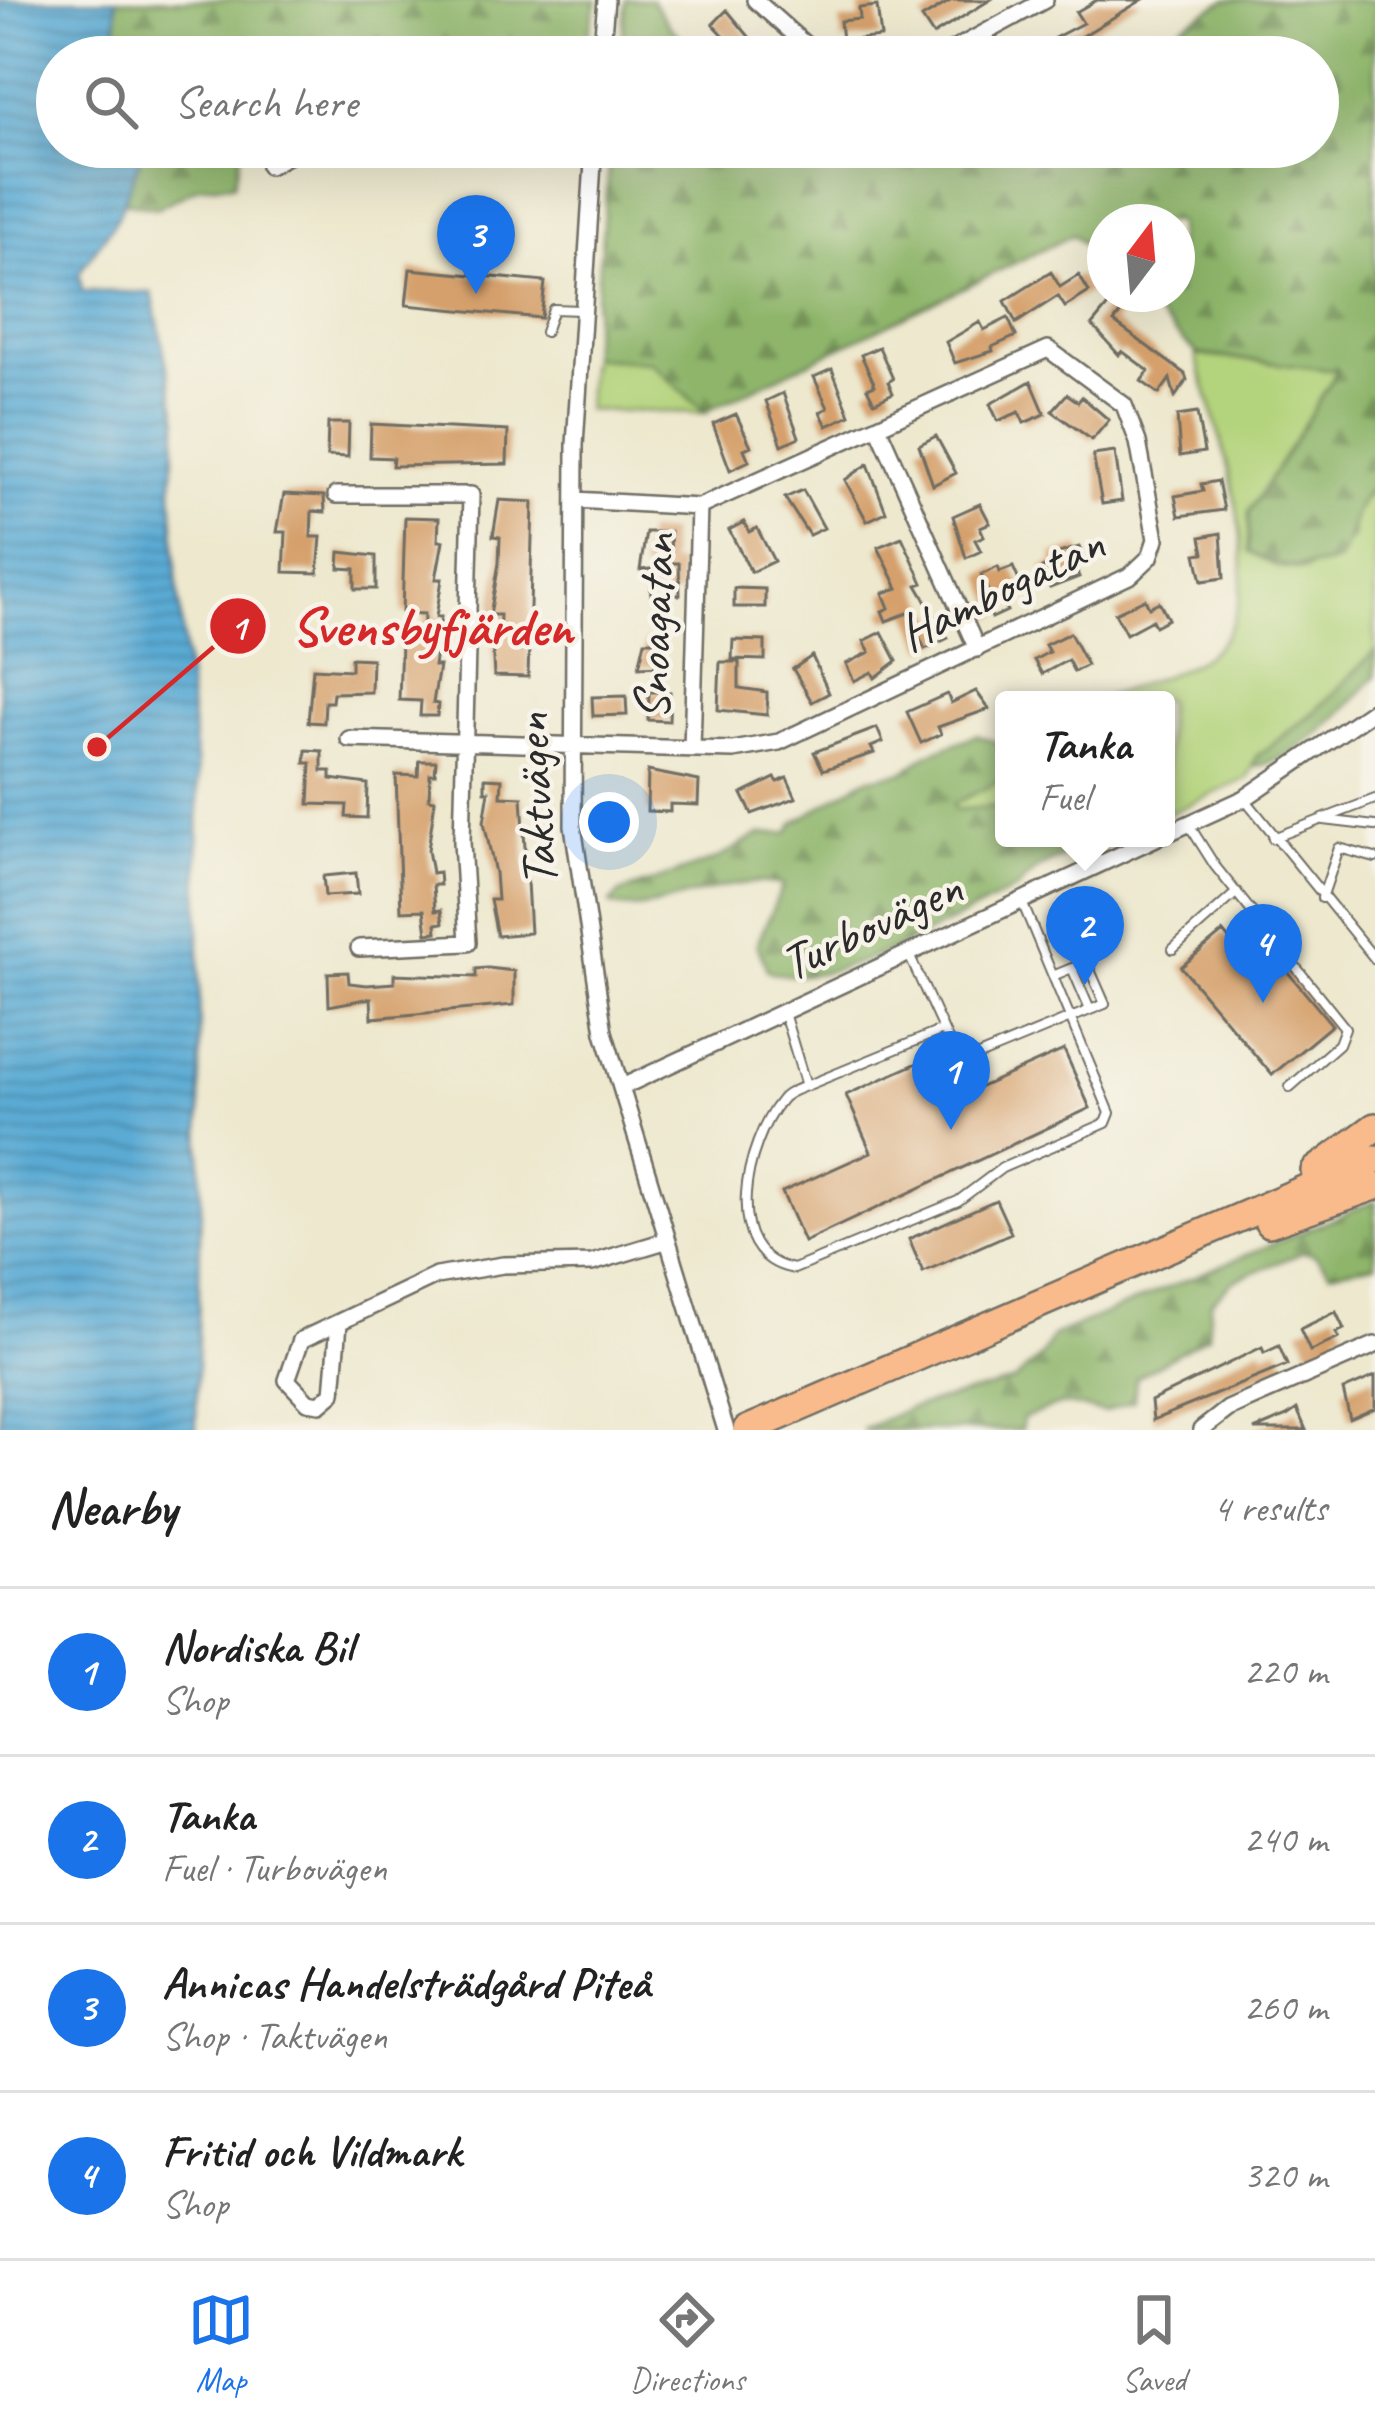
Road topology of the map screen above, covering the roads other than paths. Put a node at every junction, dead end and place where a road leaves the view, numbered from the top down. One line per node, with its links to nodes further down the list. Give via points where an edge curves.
1 (606, 0): 4 (street)
2 (755, 0): 5 (street)
3 (1045, 0): 6 (street)
4 (603, 36)
5 (795, 36)
6 (979, 36)
7 (592, 168): 8 (street, Taktvägen)
8 (581, 310): 9 (lane, via 553,309); 12 (street, Taktvägen)
9 (545, 332)
10 (879, 429): 13 (street, Hambogatan); 14 (street); 14 (street, Hambogatan, via 1048,349 1124,405 1151,501 1150,557 1131,575)
11 (336, 495): 17 (street, via 471,495)
12 (575, 500): 13 (street, Hambogatan); 18 (street, Taktvägen)
13 (699, 507): 19 (street, Snoagatan)
14 (976, 649): 19 (street, Hambogatan, via 779,742)
15 (1375, 709): 20 (street)
16 (349, 739): 17 (street, Hambogatan)
17 (463, 740): 18 (street, Hambogatan); 32 (street, via 468,943)
18 (572, 745): 19 (street, Hambogatan); 44 (street, Taktvägen, via 584,920)
19 (692, 749)
20 (1245, 798): 23 (street); 26 (lane)
21 (1375, 799): 22 (lane)
22 (1323, 820): 24 (lane); 26 (lane)
23 (1188, 824): 25 (street); 29 (lane)
24 (1375, 826)
25 (1175, 830)
26 (1274, 838): 31 (lane)
27 (1136, 847): 30 (street, Turbovägen)
28 (1375, 858): 31 (lane, via 1339,848)
29 (1237, 892): 33 (lane); 43 (lane, via 1345,1028 1339,1044)
30 (1021, 900): 34 (street, Turbovägen); 37 (lane)
31 (1322, 900): 35 (lane)
32 (358, 948)
33 (1173, 949)
34 (908, 954): 39 (street, Turbovägen); 41 (lane)
35 (1375, 959)
36 (1072, 968): 37 (lane); 38 (lane); 38 (lane, via 1087,963 1105,1004)
37 (1055, 975): 40 (lane)
38 (1090, 1010): 40 (lane)
39 (784, 1013): 42 (lane); 44 (street, Turbovägen)
40 (1072, 1017): 41 (lane, via 959,1064); 42 (lane, via 1110,1113 1106,1123 1002,1168 958,1201 794,1269 769,1261 747,1232 747,1171 782,1097)
41 (940, 1030): 42 (lane)
42 (806, 1086)
43 (1290, 1087)
44 (622, 1088): 51 (street, Taktvägen)
45 (1375, 1127): 50 (highway, via 1316,1170)
46 (1375, 1159): 50 (highway)
47 (1375, 1173): 49 (highway)
48 (1375, 1186): 49 (highway)
49 (1237, 1234): 56 (highway)
50 (1190, 1238): 55 (highway)
51 (665, 1241): 52 (street, via 592,1263 450,1272); 54 (street, Taktvägen)
52 (339, 1323): 52 (street, via 296,1346 287,1380 308,1402 333,1394)
53 (1375, 1345): 57 (street, via 1228,1408)
54 (726, 1430)
55 (747, 1430)
56 (783, 1430)
57 (1200, 1430)

